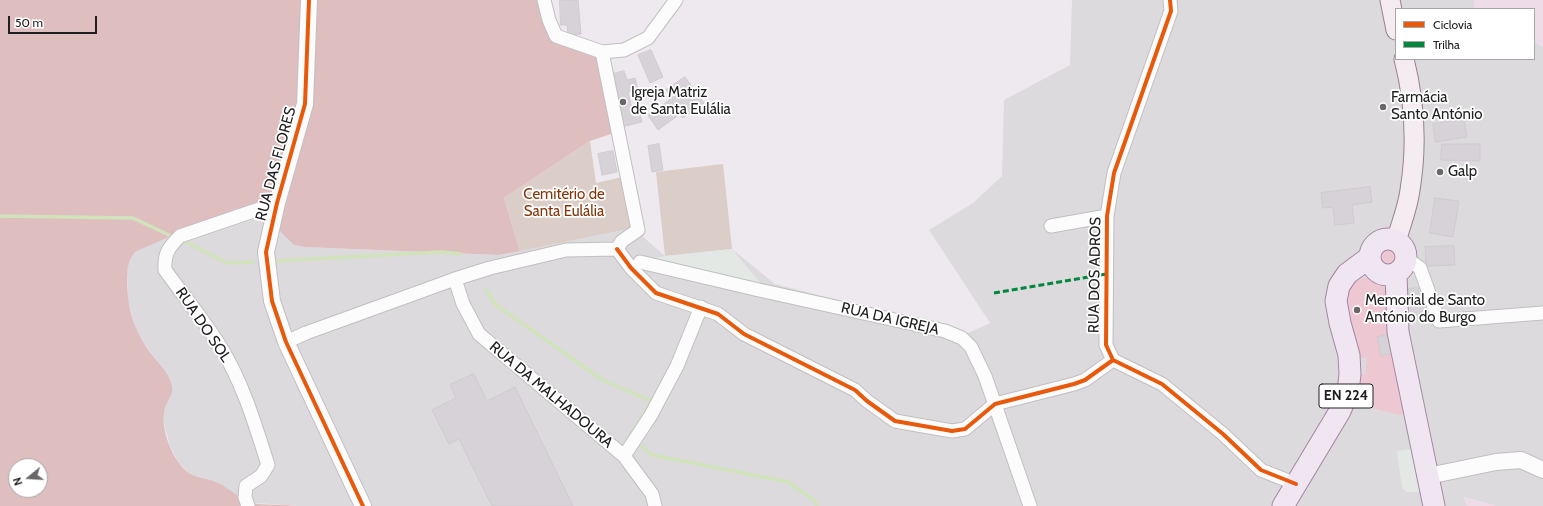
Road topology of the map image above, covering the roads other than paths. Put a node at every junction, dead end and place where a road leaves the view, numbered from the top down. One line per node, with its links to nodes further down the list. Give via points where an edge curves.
1 (309, 0): 9 (street, RUA DAS FLORES, via 305,104)
2 (544, 0): 7 (street, via 556,36)
3 (676, 0): 7 (street, via 648,38 624,50)
4 (1170, 0): 10 (street, RUA DOS ADROS, via 1171,11 1114,173)
5 (1390, 0): 6 (main road)
6 (1395, 25)
7 (602, 52): 12 (street, via 638,230 622,241)
8 (1404, 60): 13 (main road, via 1410,82 1414,134 1410,191)
9 (277, 203): 18 (street, RUA DAS FLORES, via 266,252 272,301); 25 (street, RUA DO SOL, via 180,236 164,258 165,270 220,346 252,414 268,465 261,476 246,486 245,497)
10 (1107, 216): 11 (street); 19 (street, RUA DOS ADROS, via 1106,345)
11 (1051, 226)
12 (617, 249): 15 (street, via 566,250); 16 (street, via 631,268 656,293)
13 (1389, 260): 17 (street, via 1420,268 1439,321); 23 (main road, via 1398,332); 24 (main road, EN 224, via 1347,274 1339,286 1336,301 1349,354 1348,392 1340,411)
14 (640, 262): 20 (street, RUA DA IGREJA, via 945,331 962,338 971,347)
15 (455, 279): 18 (street); 21 (street, RUA DA MALHADOURA, via 463,304 479,334)
16 (701, 307): 20 (street, via 718,314 744,334 856,390 867,402 895,421 952,431 965,428); 21 (street, via 677,366 651,415)
17 (1543, 313)
18 (286, 342): 26 (street, RUA DAS FLORES)
19 (1113, 360): 20 (street, via 1074,384); 24 (street, via 1162,384 1223,434 1261,470)
20 (995, 404): 28 (street, RUA DA IGREJA)
21 (624, 456): 27 (street, RUA DA MALHADOURA, via 652,494)
22 (1543, 470): 23 (street, via 1521,460 1496,462)
23 (1428, 476): 30 (main road)
24 (1296, 484): 29 (main road, EN 224)
25 (248, 506)
26 (363, 506)
27 (655, 506)
28 (1030, 506)
29 (1283, 506)
30 (1434, 506)

